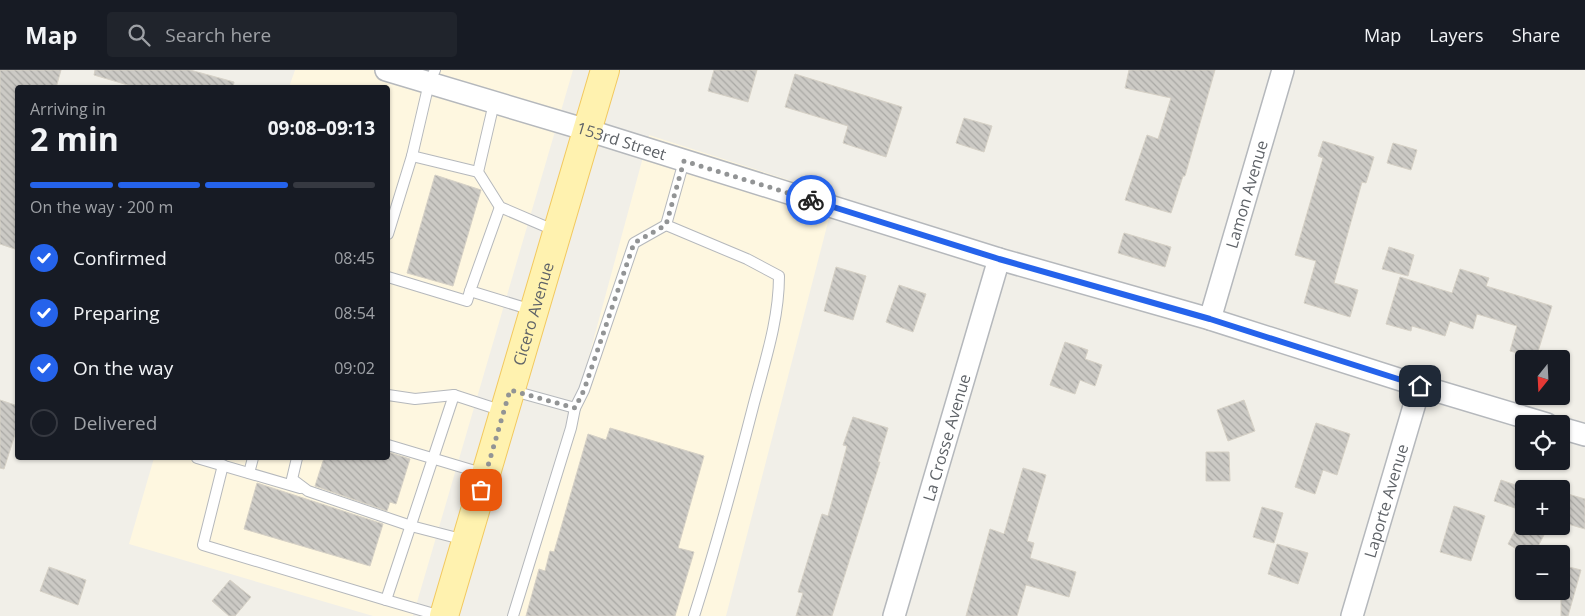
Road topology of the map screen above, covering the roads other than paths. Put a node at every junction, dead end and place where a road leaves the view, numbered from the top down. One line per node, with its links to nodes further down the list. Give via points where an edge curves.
1 (386, 70): 4 (street, 153rd Street)
2 (604, 70): 6 (main road, Cicero Avenue)
3 (1282, 70): 18 (street, Lamon Avenue)
4 (432, 76): 5 (street, 153rd Street); 7 (lane)
5 (494, 102): 6 (street, 153rd Street); 9 (lane)
6 (587, 130): 8 (street, 153rd Street); 13 (main road, Cicero Avenue)
7 (412, 156): 9 (lane); 12 (lane)
8 (684, 161): 11 (lane); 14 (street, 153rd Street)
9 (478, 172): 10 (lane)
10 (500, 207): 13 (lane); 16 (lane)
11 (666, 225): 23 (lane, via 634,243); 41 (lane, via 779,276 779,303 773,327 718,542)
12 (390, 228)
13 (557, 232): 17 (main road, Cicero Avenue)
14 (999, 259): 18 (street, 153rd Street); 42 (street, La Crosse Avenue)
15 (390, 278): 16 (lane, via 467,302)
16 (470, 291): 17 (lane)
17 (534, 310): 22 (main road, Cicero Avenue)
18 (1210, 319): 19 (street, 153rd Street)
19 (1420, 386): 24 (street, 153rd Street); 43 (street, Laporte Avenue)
20 (390, 395): 21 (lane, via 415,399)
21 (454, 395): 22 (lane); 28 (lane)
22 (507, 400): 23 (lane); 34 (main road, Cicero Avenue)
23 (575, 408): 40 (lane)
24 (1517, 415)
25 (1570, 431): 26 (street)
26 (1585, 435)
27 (390, 446): 28 (lane)
28 (432, 459): 34 (lane); 36 (lane)
29 (204, 460): 32 (lane)
30 (252, 460): 33 (lane)
31 (296, 460): 35 (lane, via 292,479)
32 (222, 465): 33 (lane); 38 (lane, via 203,545)
33 (249, 473): 35 (lane)
34 (486, 474): 37 (main road, Cicero Avenue)
35 (308, 491): 36 (lane)
36 (410, 526): 37 (lane); 38 (lane)
37 (466, 540): 39 (main road, Cicero Avenue)
38 (386, 600): 39 (lane)
39 (443, 616)
40 (513, 616)
41 (694, 616)
42 (894, 616)
43 (1352, 616)

